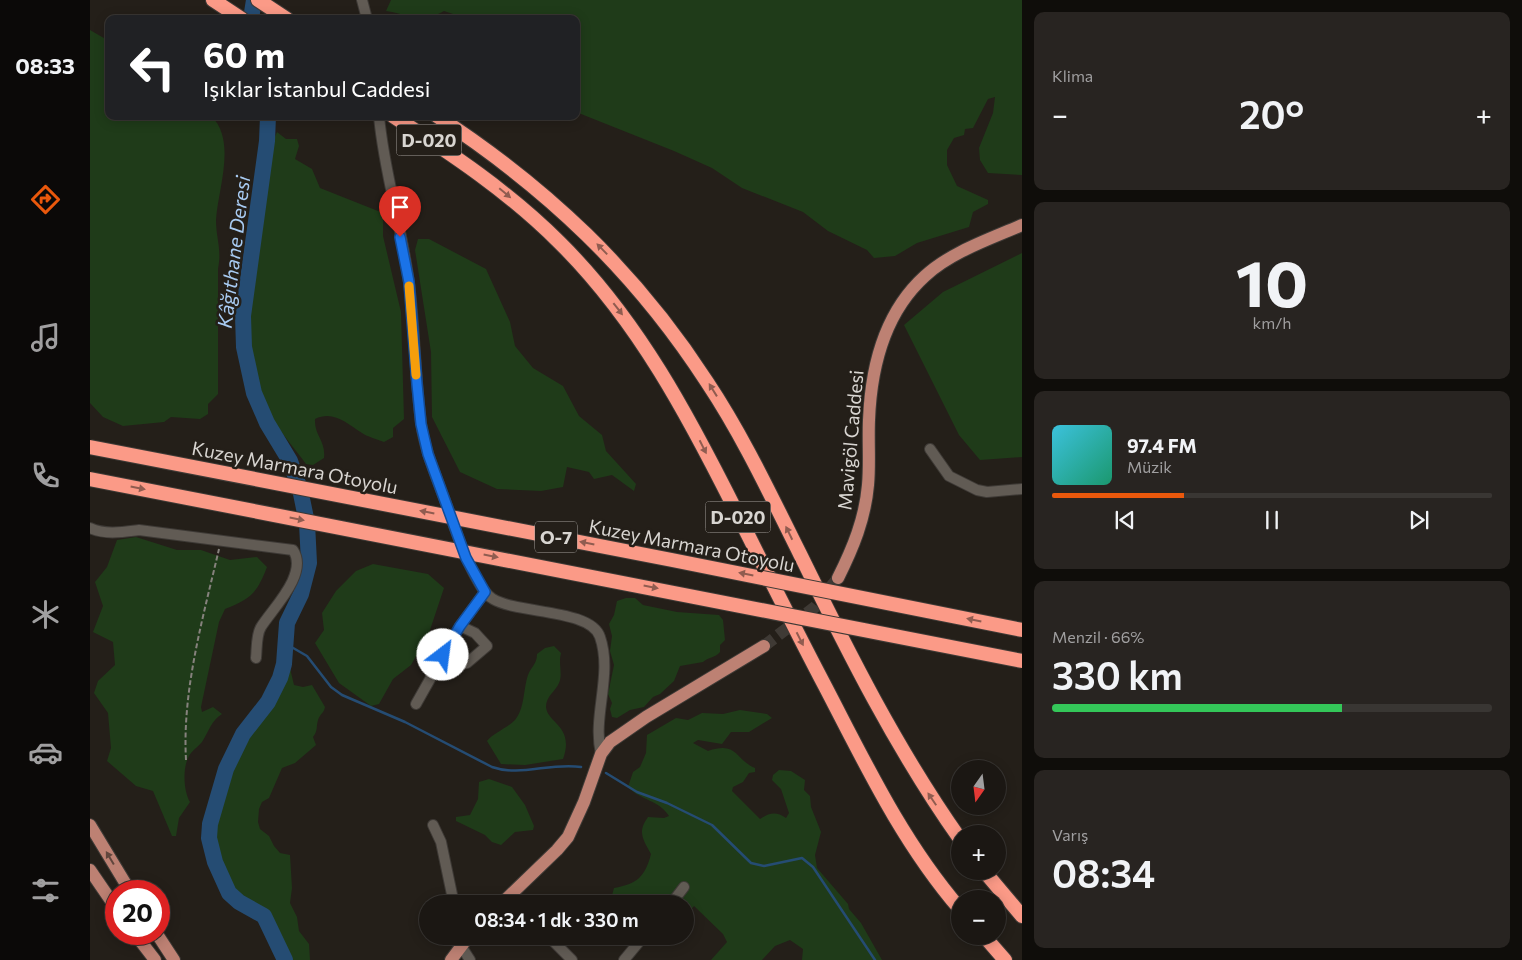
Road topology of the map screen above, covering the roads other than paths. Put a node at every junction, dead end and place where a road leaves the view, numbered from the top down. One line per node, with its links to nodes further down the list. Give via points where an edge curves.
1 (213, 0): 4 (highway)
2 (258, 0): 5 (highway)
3 (362, 0): 6 (street)
4 (236, 15)
5 (281, 15)
6 (366, 15)
7 (379, 120): 17 (street, via 385,165 409,282 426,447 466,558)
8 (399, 120): 37 (highway, D-020, one-way to 37, via 466,164 524,209 602,289 654,359 697,435 886,803 922,860)
9 (443, 120): 28 (highway, D-020, one-way to 9, via 892,735 755,466 723,406 693,360 648,300 605,252 543,193)
10 (1022, 225): 16 (main road, Mavigöl Caddesi, via 960,253 925,275 900,304 873,369 864,515)
11 (90, 447): 19 (highway, Kuzey Marmara Otoyolu / O-7, one-way to 11, bridge)
12 (930, 449): 14 (street, via 949,476 977,490)
13 (90, 479): 22 (highway, O-7, one-way to 22, bridge)
14 (1022, 488)
15 (90, 528): 21 (street, via 97,531 139,530 293,550 297,562 288,591 260,628)
16 (838, 578)
17 (485, 592): 18 (street); 25 (street, via 492,599 506,604 581,620 597,630 604,666 598,725)
18 (460, 626): 23 (street); 23 (street, via 475,633 487,646 468,663)
19 (1022, 630)
20 (764, 646): 25 (main road, via 646,717 610,742)
21 (256, 658)
22 (1022, 661)
23 (435, 670): 24 (street)
24 (416, 704)
25 (601, 754): 35 (main road, via 582,808 568,836)
26 (90, 825): 30 (main road, one-way to 26)
27 (433, 825): 34 (street, via 441,842)
28 (951, 826)
29 (90, 870): 33 (main road)
30 (123, 880)
31 (992, 880): 38 (highway)
32 (684, 887): 36 (street)
33 (105, 892)
34 (452, 895)
35 (514, 895)
36 (678, 895)
37 (951, 897)
38 (1022, 916)
39 (143, 945): 46 (main road)
40 (164, 945): 47 (main road)
41 (462, 945): 48 (main road)
42 (466, 945): 49 (street)
43 (557, 945): 50 (street)
44 (636, 945): 51 (street)
45 (992, 945): 52 (highway)
46 (155, 960)
47 (174, 960)
48 (451, 960)
49 (470, 960)
50 (572, 960)
51 (624, 960)
52 (1005, 960)

